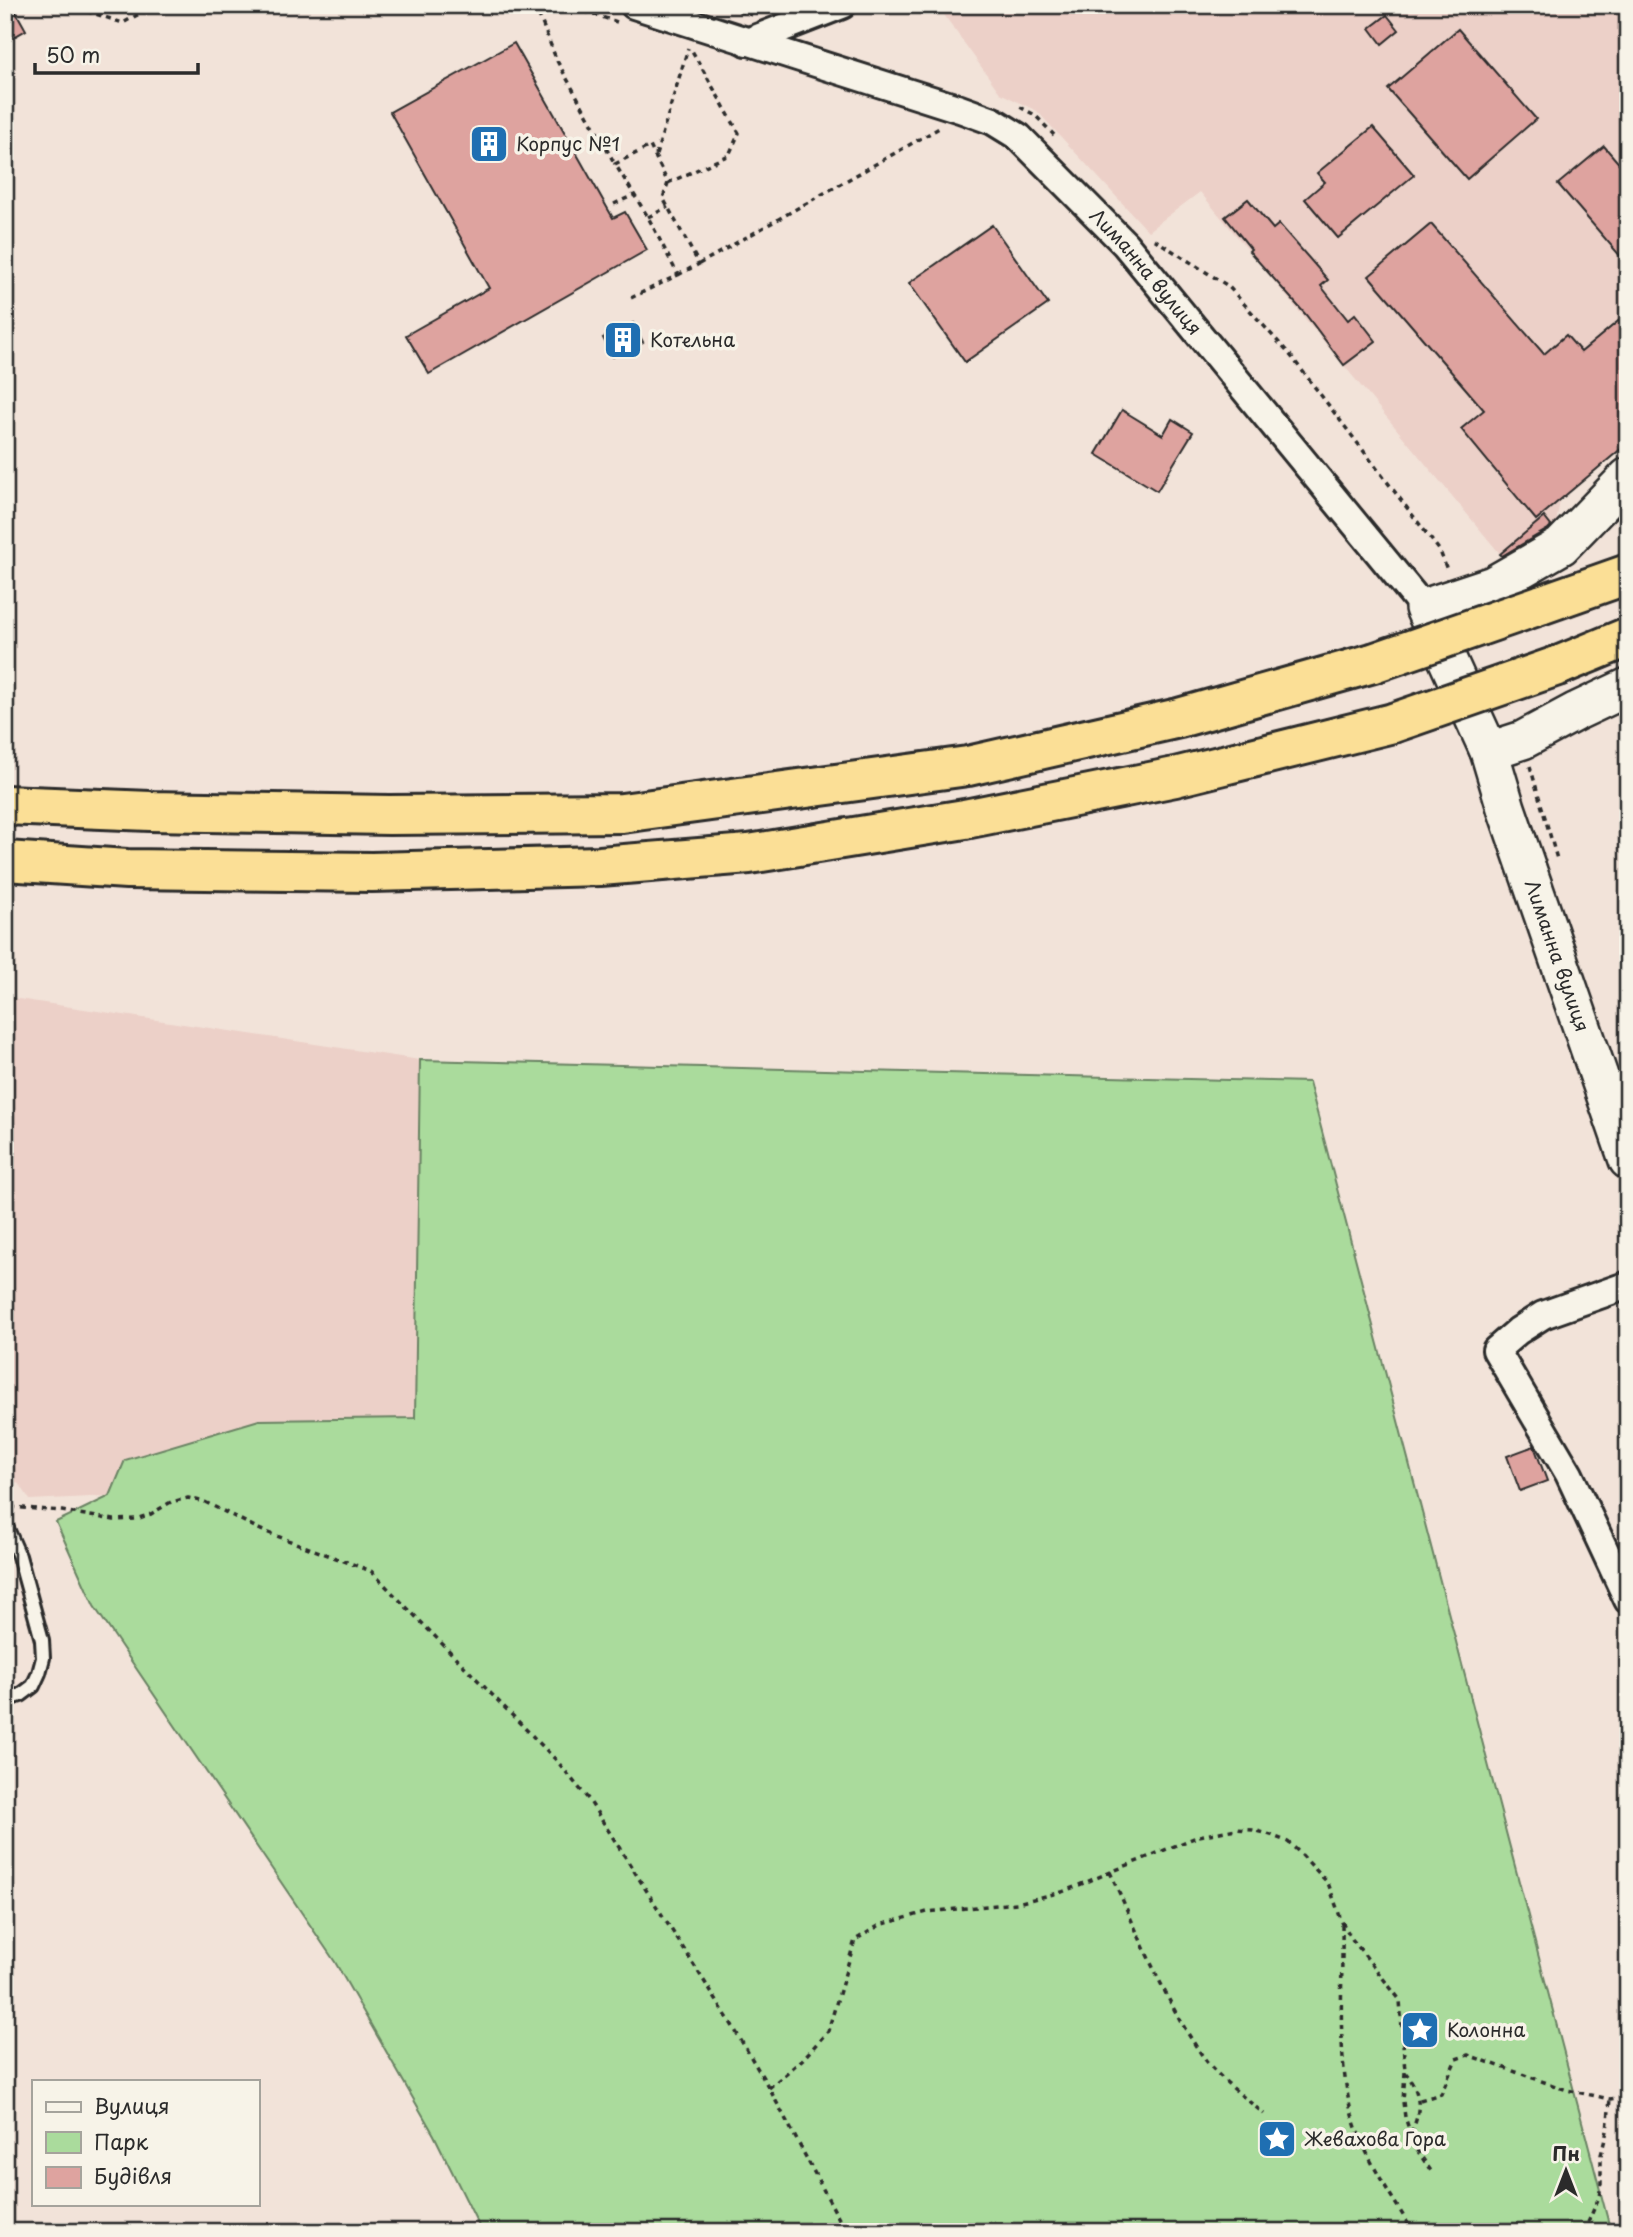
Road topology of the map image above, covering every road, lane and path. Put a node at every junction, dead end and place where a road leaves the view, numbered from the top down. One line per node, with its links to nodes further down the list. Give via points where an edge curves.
1 (68, 5): 2 (path, via 123,23)
2 (155, 5)
3 (536, 5): 12 (path, via 557,61)
4 (565, 5): 6 (path)
5 (842, 5): 7 (street)
6 (630, 15): 7 (street, Лиманна вулиця)
7 (747, 42): 23 (street, Лиманна вулиця, via 993,121 1019,137 1125,244)
8 (689, 45): 9 (path); 11 (path); 13 (path, via 739,133 729,155)
9 (701, 49)
10 (937, 122): 18 (path, via 947,124)
11 (655, 157): 12 (path, via 650,146); 13 (path)
12 (615, 164): 14 (path)
13 (668, 183): 16 (path, via 663,198)
14 (634, 195): 15 (path); 17 (path)
15 (614, 204)
16 (668, 207): 17 (path); 18 (path)
17 (648, 217): 19 (path)
18 (699, 264): 19 (path)
19 (678, 275): 20 (path)
20 (631, 298)
21 (1628, 477): 23 (main road, via 1561,546 1493,585)
22 (1628, 574): 27 (highway, bridge, via 1373,663 1179,718 968,766 622,813 389,815)
23 (1424, 608): 26 (main road, Лиманна вулиця)
24 (1628, 638): 28 (highway, bridge, via 1393,723 1175,777 749,854 600,866 372,872 127,869)
25 (1628, 687): 26 (main road, via 1523,740)
26 (1489, 751): 29 (main road, Лиманна вулиця)
27 (5, 805)
28 (5, 861)
29 (1623, 1169): 30 (path)
30 (1628, 1205)
31 (1628, 1285): 34 (street, via 1543,1315 1496,1350 1569,1474)
32 (5, 1507): 39 (path, via 136,1519 188,1498 371,1572 557,1761 589,1800)
33 (5, 1524): 35 (lane, via 19,1556 43,1658 33,1686)
34 (1628, 1600)
35 (5, 1700)
36 (1110, 1872): 37 (path, via 1199,1836 1254,1830 1287,1842 1300,1853 1328,1883); 39 (path, via 1062,1892 1017,1903 927,1912 880,1925 855,1940 828,2031); 43 (path, via 1166,1994 1202,2056)
37 (1342, 1922): 38 (path, via 1400,2000); 47 (path, via 1342,2045 1349,2103 1364,2147)
38 (1405, 2072): 42 (path); 44 (path, via 1403,2102)
39 (769, 2088): 46 (path)
40 (1628, 2096): 41 (path)
41 (1610, 2099): 42 (path, via 1567,2090 1468,2055 1456,2059 1441,2094); 48 (path, via 1599,2197)
42 (1420, 2100): 44 (path)
43 (1264, 2114)
44 (1411, 2133): 45 (path)
45 (1433, 2174)
46 (846, 2232)
47 (1413, 2232)
48 (1584, 2232)

